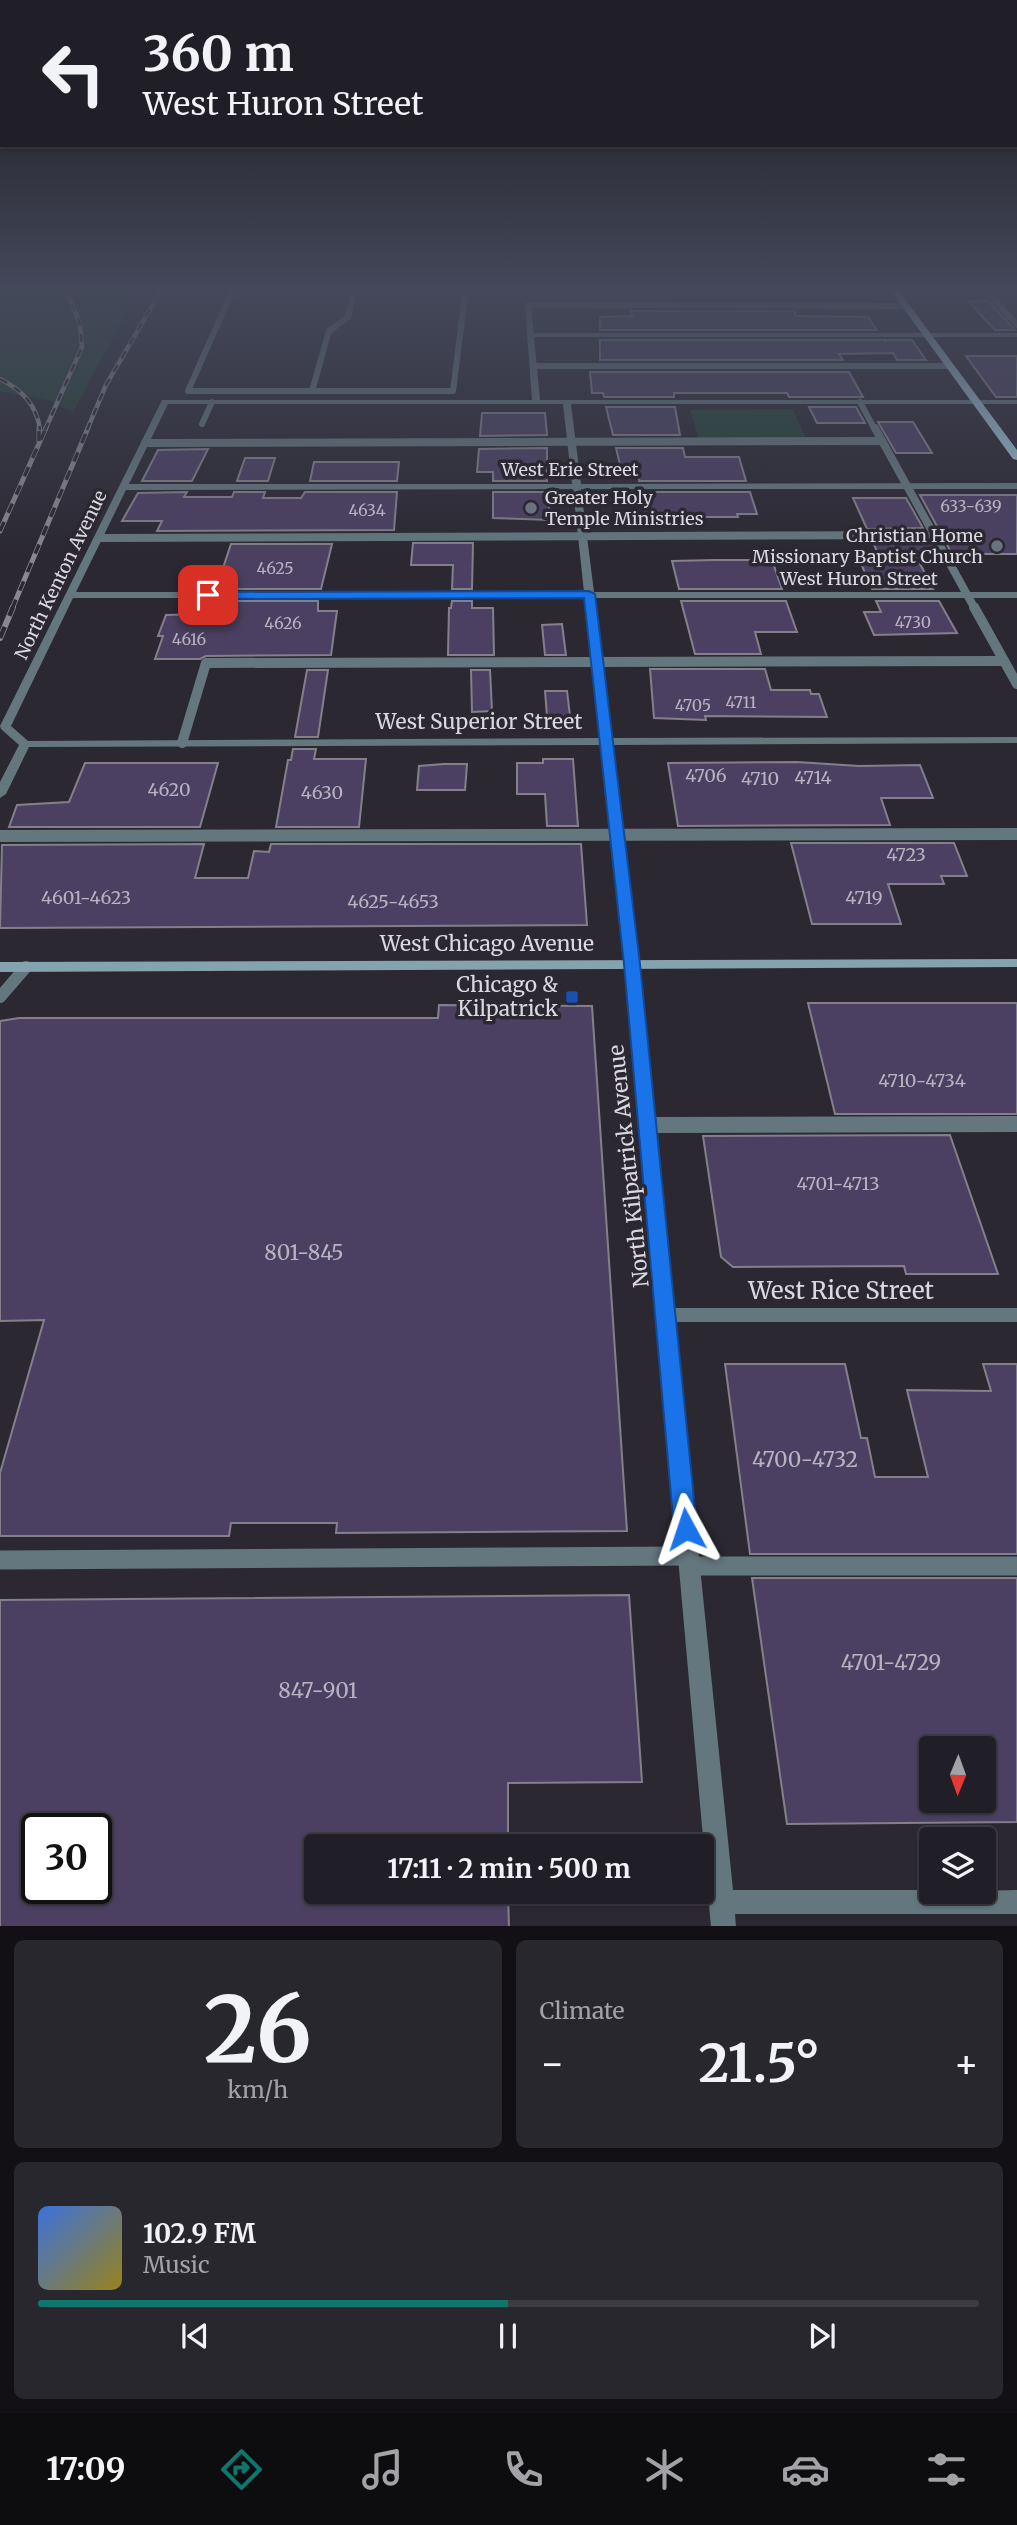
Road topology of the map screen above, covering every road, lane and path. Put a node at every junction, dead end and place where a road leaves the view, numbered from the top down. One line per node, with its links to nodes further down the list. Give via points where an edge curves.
1 (194, 377): 6 (lane, via 188,391)
2 (316, 377): 6 (lane)
3 (455, 377): 6 (lane, via 453,391)
4 (534, 377): 11 (street)
5 (958, 377): 9 (main road)
6 (312, 391)
7 (212, 402): 11 (street); 13 (lane); 16 (street, North Kenton Avenue, via 165,402)
8 (860, 402): 9 (street); 12 (street); 14 (lane)
9 (976, 402): 10 (street); 17 (main road)
10 (1017, 402)
11 (536, 403): 12 (street)
12 (567, 403): 15 (street, North Kilpatrick Avenue)
13 (202, 424)
14 (882, 441): 15 (lane); 19 (lane)
15 (571, 442): 16 (lane); 18 (street, North Kilpatrick Avenue)
16 (145, 443): 21 (street, North Kenton Avenue)
17 (1014, 450)
18 (576, 486): 19 (street, West Erie Street); 21 (street, West Erie Street); 23 (street, North Kilpatrick Avenue)
19 (907, 486): 20 (street, West Erie Street); 22 (lane)
20 (1017, 486)
21 (123, 487): 24 (street, North Kenton Avenue)
22 (934, 535): 23 (lane); 26 (lane)
23 (582, 536): 24 (lane); 25 (street, North Kilpatrick Avenue)
24 (99, 538): 28 (street, North Kenton Avenue)
25 (589, 594): 26 (street, West Huron Street); 28 (street, West Huron Street); 30 (street, North Kilpatrick Avenue)
26 (967, 595): 27 (street, West Huron Street); 29 (lane)
27 (1017, 595)
28 (71, 596): 35 (street, North Kenton Avenue, via 5,727)
29 (1004, 661): 30 (lane); 31 (lane)
30 (597, 662): 32 (street, North Kilpatrick Avenue); 34 (lane, via 206,663)
31 (1017, 684)
32 (606, 740): 33 (street, West Superior Street); 34 (street, West Superior Street); 38 (street, North Kilpatrick Avenue)
33 (1017, 740)
34 (182, 743): 35 (street, West Superior Street)
35 (25, 744): 36 (street)
36 (0, 794)
37 (1017, 834): 38 (lane)
38 (617, 835): 39 (lane); 41 (street, North Kilpatrick Avenue)
39 (0, 836)
40 (1017, 962): 41 (main road, West Chicago Avenue)
41 (632, 964): 43 (main road, West Chicago Avenue); 46 (street, North Kilpatrick Avenue)
42 (0, 967): 43 (main road, West Chicago Avenue)
43 (26, 967): 44 (lane)
44 (0, 997)
45 (1017, 1124): 46 (lane)
46 (648, 1125): 47 (street, North Kilpatrick Avenue)
47 (666, 1315): 48 (street, West Rice Street); 50 (street, North Kilpatrick Avenue)
48 (1017, 1315)
49 (0, 1560): 50 (lane)
50 (689, 1561): 51 (lane); 53 (street, North Kilpatrick Avenue)
51 (1017, 1566)
52 (1017, 1902): 53 (street)
53 (723, 1914)

